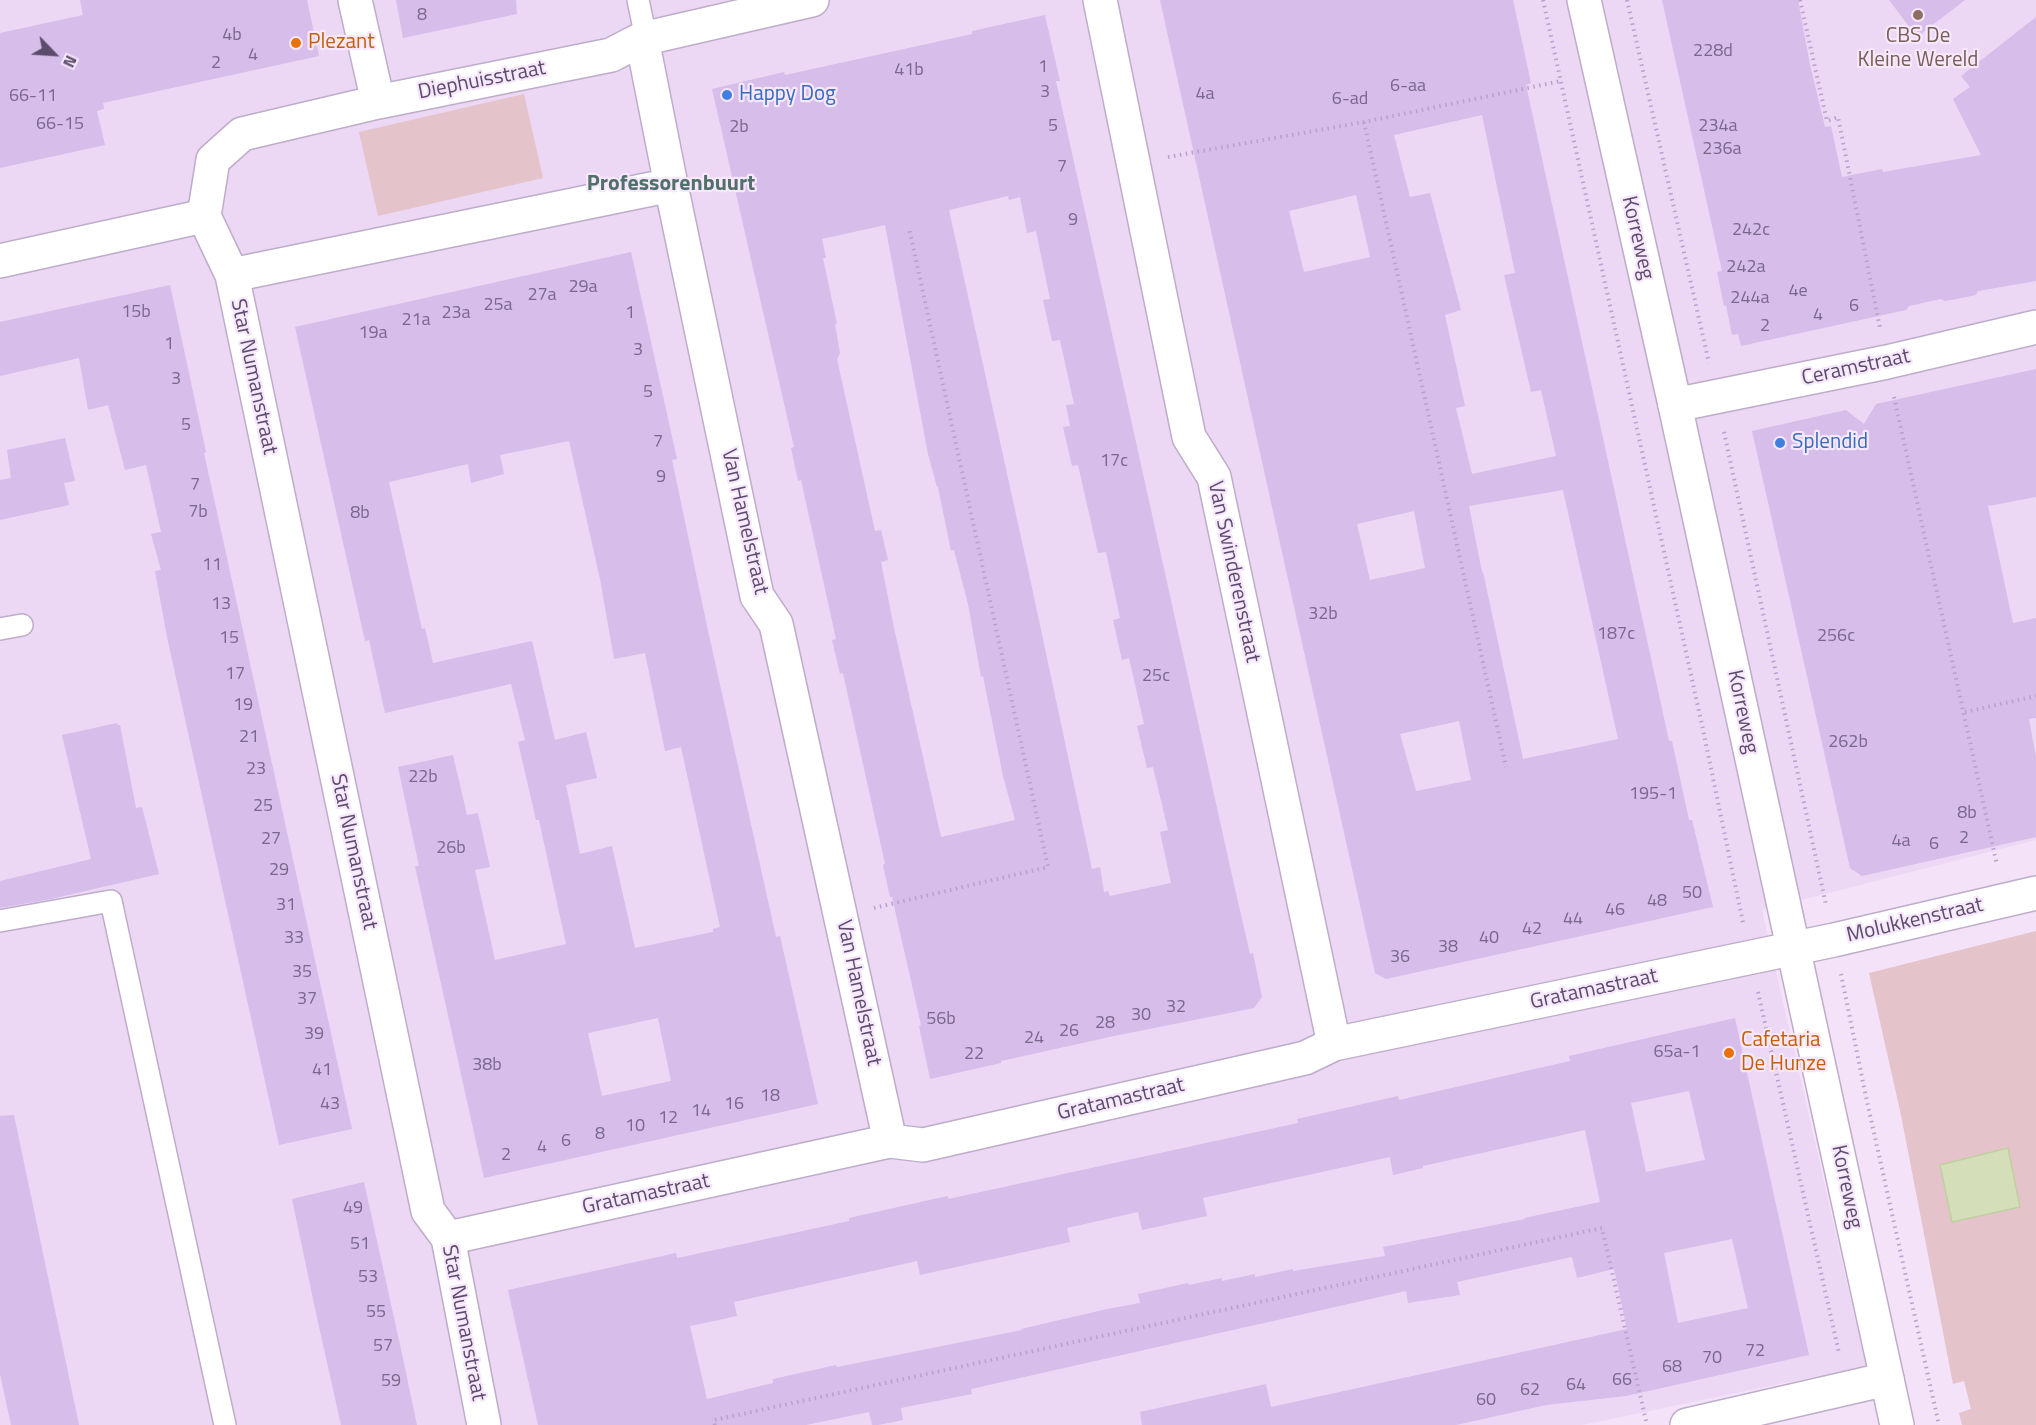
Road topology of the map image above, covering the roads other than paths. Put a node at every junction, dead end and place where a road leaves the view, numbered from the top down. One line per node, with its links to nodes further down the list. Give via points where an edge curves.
1 (355, 0): 7 (street)
2 (638, 0): 6 (lane)
3 (812, 0): 6 (street, Diephuisstraat)
4 (1100, 0): 19 (street, Van Swinderenstraat, via 1190,437 1214,477)
5 (1584, 0): 13 (street, Korreweg)
6 (644, 38): 7 (street, Diephuisstraat, via 611,55); 8 (street, Van Hamelstraat)
7 (378, 102): 9 (street, Diephuisstraat, via 242,134 213,160)
8 (671, 185): 11 (street); 20 (street, Van Hamelstraat, via 758,596 776,624)
9 (204, 216): 10 (street); 11 (street)
10 (0, 261)
11 (232, 275): 21 (street, Star Numanstraat, via 428,1211)
12 (2036, 327): 13 (street, Ceramstraat)
13 (1675, 405): 18 (street, Korreweg)
14 (21, 625): 15 (lane)
15 (0, 629)
16 (2020, 897): 18 (street, Molukkenstraat)
17 (0, 921): 23 (lane, via 111,902)
18 (1793, 948): 19 (street, Gratamastraat); 22 (street, Korreweg)
19 (1334, 1044): 20 (street, Gratamastraat, via 1305,1058 923,1145)
20 (890, 1142): 21 (street, Gratamastraat)
21 (448, 1238): 24 (street, Star Numanstraat)
22 (1887, 1379): 25 (street); 26 (street, Korreweg)
23 (225, 1425)
24 (484, 1425)
25 (1687, 1425)
26 (1897, 1425)

